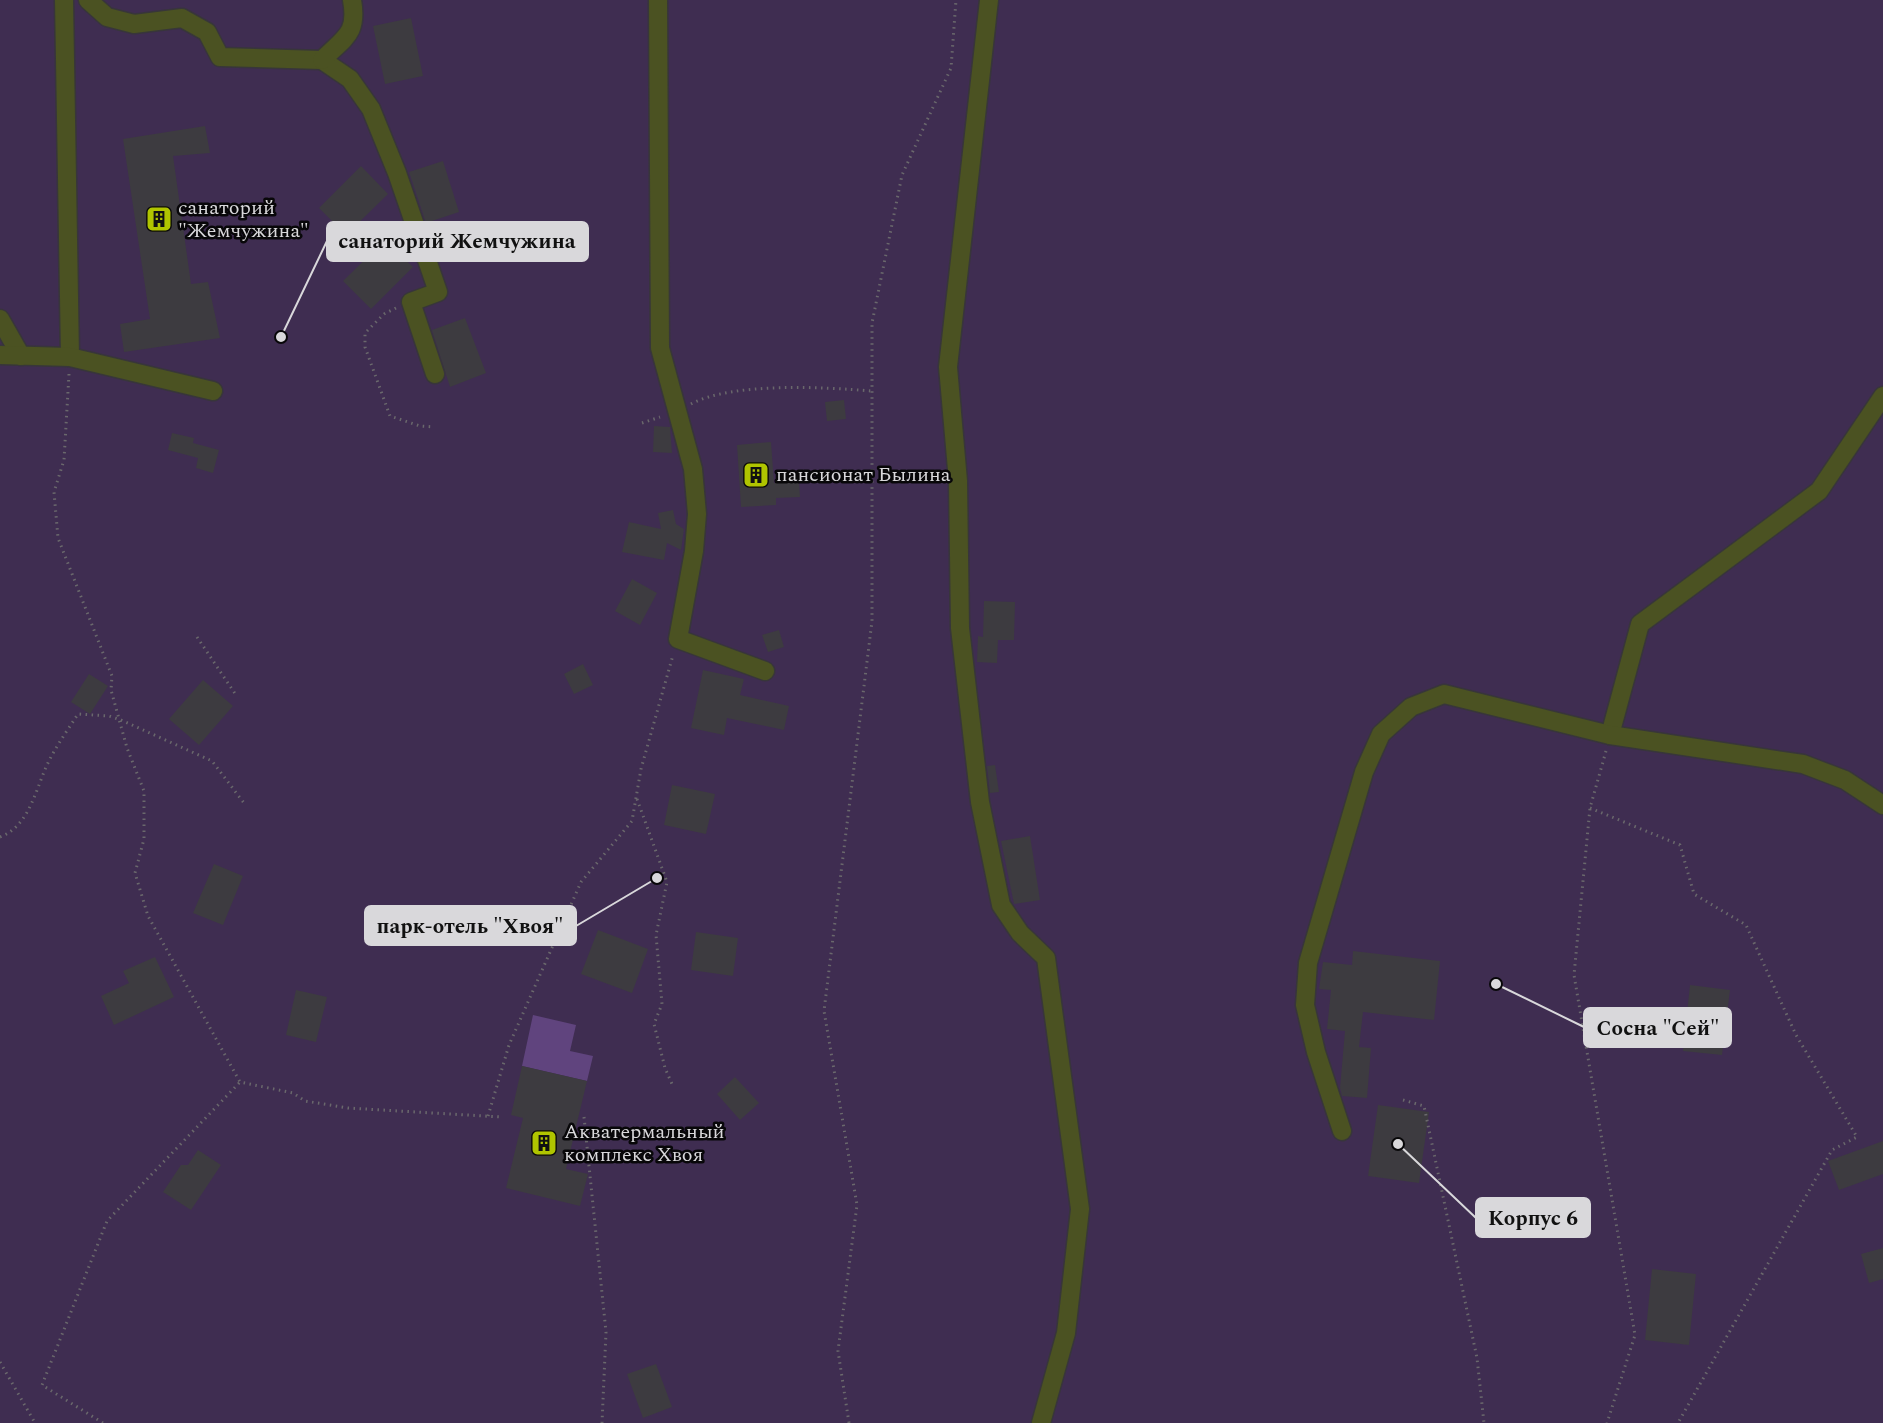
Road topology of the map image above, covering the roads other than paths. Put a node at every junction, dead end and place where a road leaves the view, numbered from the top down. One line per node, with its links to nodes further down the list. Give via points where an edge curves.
1 (64, 0): 10 (street)
2 (88, 0): 6 (street, via 107,17 134,24 182,18 207,32 220,57)
3 (352, 0): 6 (street, via 356,22)
4 (658, 0): 14 (street, via 660,348 693,469 697,514 678,639)
5 (989, 0): 18 (street, via 948,367 958,481 960,628 980,802 1001,905 1020,933 1046,958 1080,1209 1066,1332)
6 (322, 60): 11 (street, via 350,79 371,109 396,173 438,292 411,302)
7 (0, 319): 9 (street)
8 (0, 355): 9 (street)
9 (21, 356): 10 (street)
10 (70, 357): 12 (street)
11 (435, 374)
12 (213, 391)
13 (1883, 396): 15 (street, via 1819,491 1640,624)
14 (765, 671)
15 (1610, 735): 16 (street, via 1803,764 1845,780); 17 (street, via 1444,694 1411,707 1382,734 1364,772 1308,963 1305,1005)
16 (1883, 805)
17 (1342, 1131)
18 (1041, 1423)

